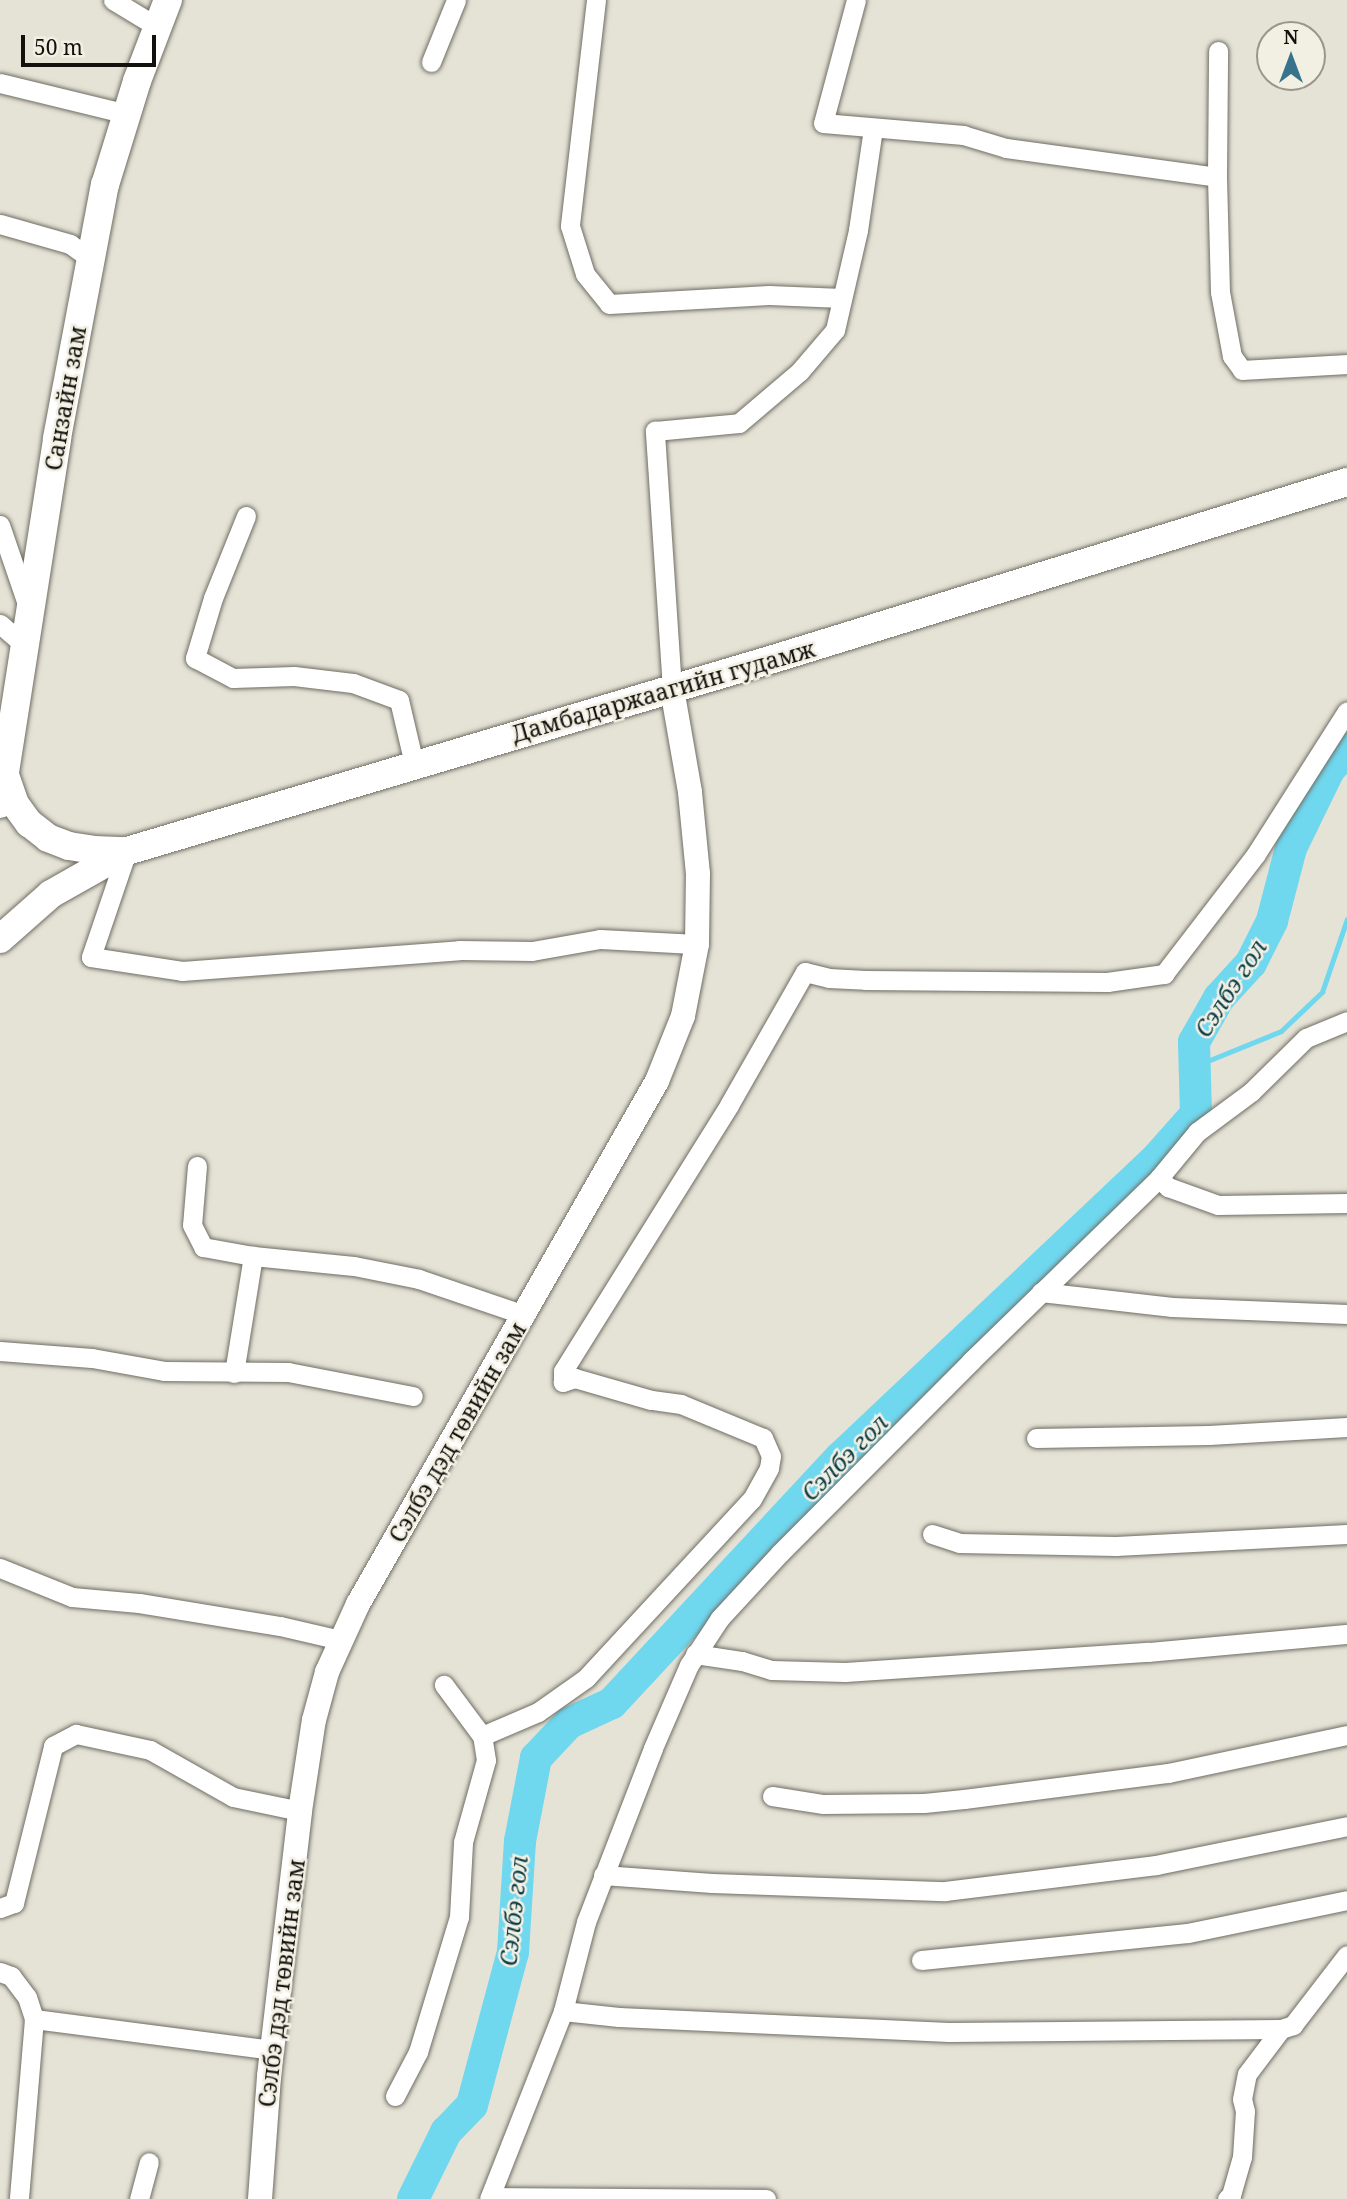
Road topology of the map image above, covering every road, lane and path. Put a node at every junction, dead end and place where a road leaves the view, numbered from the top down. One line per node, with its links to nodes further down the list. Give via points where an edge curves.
1 (113, 0): 6 (street)
2 (168, 0): 6 (main road, Санзайн зам)
3 (456, 0): 8 (street)
4 (596, 0): 15 (street, via 570,226 585,274 609,304 769,295)
5 (856, 0): 11 (street, via 823,122)
6 (156, 26): 10 (main road, Санзайн зам)
7 (1219, 51): 12 (street)
8 (432, 62)
9 (0, 83): 10 (street)
10 (127, 114): 14 (main road, Санзайн зам, via 105,185)
11 (873, 128): 12 (street, via 963,135 1006,148); 15 (street, via 858,230)
12 (1217, 177): 16 (street, via 1220,292 1232,355 1242,370)
13 (0, 224): 14 (street, via 70,244)
14 (91, 259): 20 (main road, Санзайн зам)
15 (842, 298): 23 (street, via 835,330 800,371 739,423 654,431)
16 (1347, 364)
17 (1347, 482): 23 (main road, Дамбадаржаагийн гудамж)
18 (246, 516): 25 (street, via 213,598 195,659 233,678 294,676 353,683 399,700)
19 (0, 525): 20 (street)
20 (30, 615): 22 (main road, Санзайн зам)
21 (0, 624): 22 (street)
22 (25, 646): 26 (main road, Санзайн зам)
23 (672, 689): 25 (main road, Дамбадаржаагийн гудамж); 30 (street, Сэлбэ дэд төвийн зам, via 695,832)
24 (1347, 711): 52 (street, via 1256,854 1164,974 1107,982 864,980 805,972 729,1105 562,1371 563,1382 575,1378 681,1404 762,1438 771,1456 769,1468 752,1499 586,1678 538,1712)
25 (414, 764): 28 (main road, Дамбадаржаагийн гудамж)
26 (5, 775): 27 (main road, Санзайн зам); 28 (main road, via 15,804 48,838 69,846)
27 (0, 804)
28 (127, 851): 29 (main road, Дамбадаржаагийн гудамж, via 51,894); 30 (street, via 91,957 182,971 459,950 533,951 600,939)
29 (0, 939)
30 (697, 944): 38 (street, Сэлбэ дэд төвийн зам, via 683,1016 657,1081)
31 (1347, 1021): 33 (street, via 1306,1038 1251,1092 1197,1132)
32 (197, 1166): 35 (street, via 192,1225 196,1238 203,1247)
33 (1159, 1178): 34 (street, via 1168,1187 1218,1205); 36 (street)
34 (1347, 1203)
35 (253, 1256): 38 (street, via 354,1266 419,1279); 40 (street)
36 (1041, 1292): 37 (street, via 1172,1307); 49 (street, via 780,1553 720,1618)
37 (1347, 1314)
38 (525, 1315): 48 (street, Сэлбэ дэд төвийн зам)
39 (0, 1351): 40 (street, via 92,1358 164,1371)
40 (234, 1373): 41 (street, via 288,1372)
41 (413, 1396)
42 (1347, 1427): 43 (street)
43 (1036, 1438)
44 (932, 1534): 45 (street, via 959,1543 1116,1546)
45 (1347, 1534)
46 (0, 1568): 48 (street, via 72,1597 139,1603)
47 (1347, 1634): 49 (street, via 1171,1651 845,1672 771,1670)
48 (340, 1640): 54 (street, Сэлбэ дэд төвийн зам, via 318,1702)
49 (695, 1654): 56 (street)
50 (444, 1685): 52 (street)
51 (1347, 1735): 53 (street, via 1168,1773 964,1799 822,1804)
52 (482, 1736): 66 (street, via 486,1760 463,1842 459,1917 418,2052)
53 (772, 1796)
54 (300, 1811): 58 (street, via 233,1797 150,1750 76,1734 53,1746 14,1903); 65 (street, Сэлбэ дэд төвийн зам)
55 (1347, 1826): 56 (street, via 1156,1865 945,1891)
56 (603, 1875): 62 (street)
57 (1347, 1900): 60 (street, via 1188,1933)
58 (0, 1908)
59 (1347, 1955): 64 (street, via 1293,2025)
60 (920, 1960)
61 (0, 1972): 63 (street, via 11,1976 27,1997)
62 (563, 2011): 64 (street, via 949,2032); 69 (street)
63 (34, 2019): 65 (street); 68 (street)
64 (1281, 2029): 73 (street, via 1247,2074 1242,2157)
65 (272, 2050): 71 (street, Сэлбэ дэд төвийн зам)
66 (395, 2096)
67 (149, 2162): 70 (street)
68 (13, 2197)
69 (489, 2198): 72 (street)
70 (139, 2199)
71 (260, 2199)
72 (766, 2199)
73 (1227, 2199)

